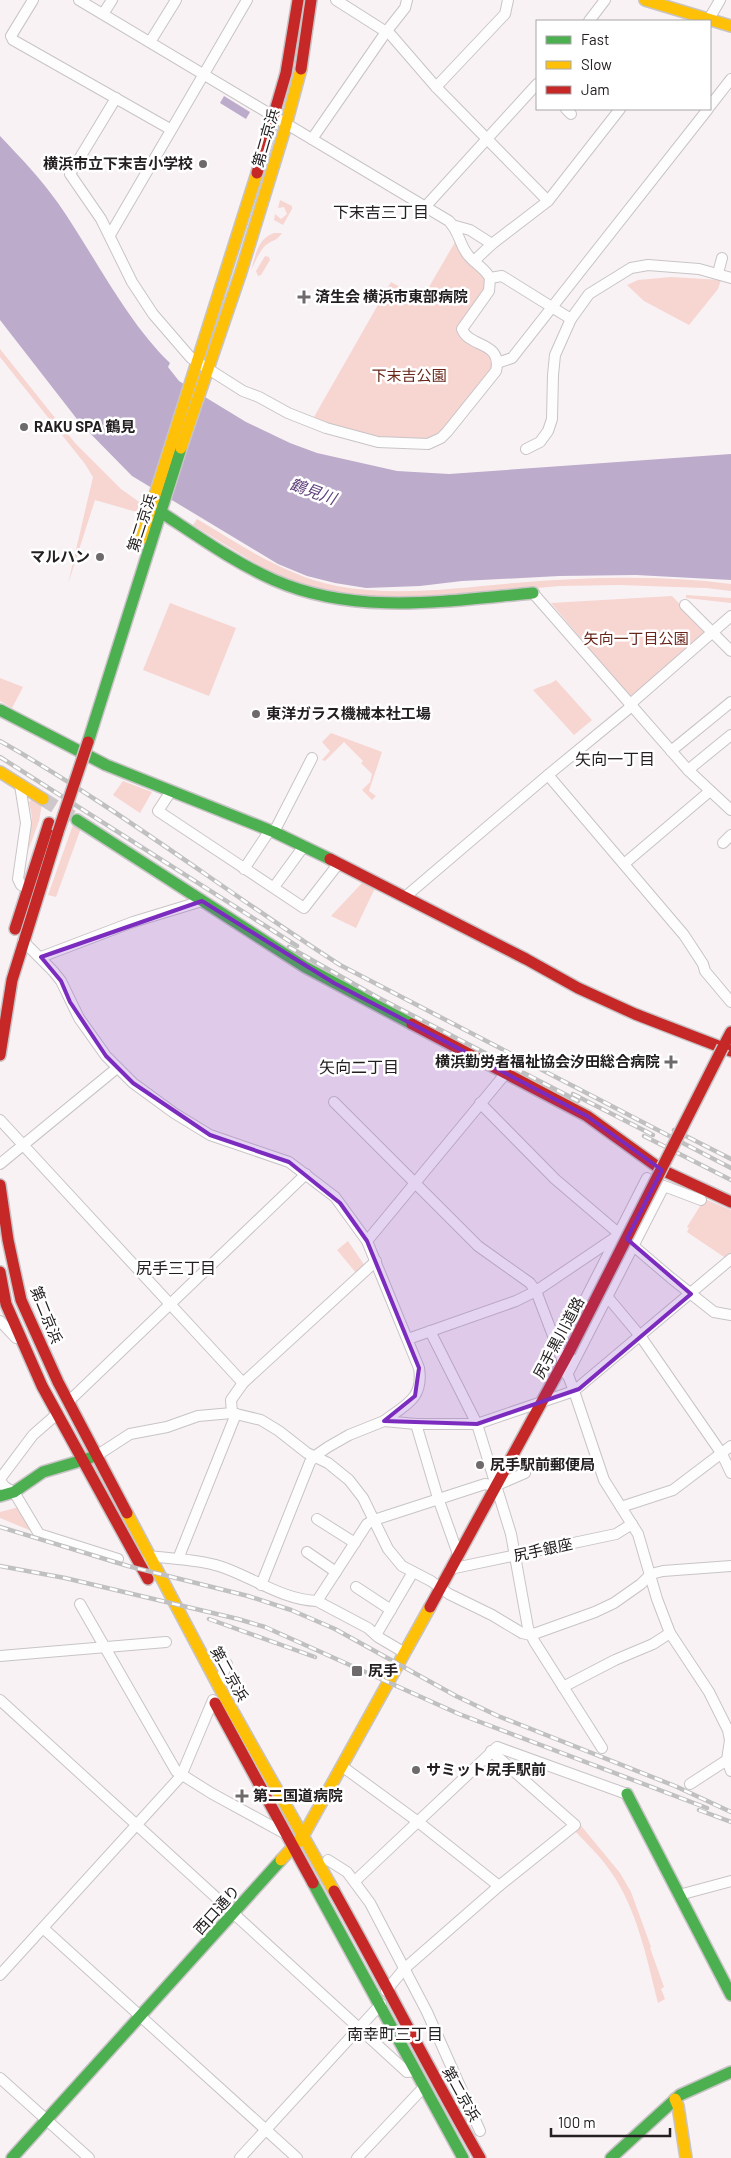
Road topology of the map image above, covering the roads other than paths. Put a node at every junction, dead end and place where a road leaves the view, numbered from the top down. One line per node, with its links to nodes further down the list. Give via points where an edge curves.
1 (32, 0): 25 (street, via 11,36 13,40)
2 (79, 0): 14 (street)
3 (112, 0): 14 (street)
4 (176, 0): 20 (street)
5 (247, 0): 21 (street)
6 (298, 0): 29 (main road, 第二京浜, via 289,61)
7 (311, 0): 30 (main road, 第二京浜, via 300,74)
8 (336, 0): 19 (street)
9 (407, 0): 19 (street, via 405,8)
10 (508, 0): 24 (street, via 505,14)
11 (605, 0): 17 (street)
12 (645, 0): 15 (main road)
13 (720, 0): 16 (street)
14 (103, 14): 20 (street)
15 (690, 18): 16 (main road)
16 (709, 19): 18 (main road)
17 (591, 20)
18 (731, 26)
19 (386, 32): 24 (street); 32 (street)
20 (150, 42): 21 (street)
21 (204, 74): 29 (street); 31 (street)
22 (731, 79): 26 (street)
23 (536, 85): 33 (street)
24 (436, 87): 33 (street)
25 (116, 98): 31 (street); 37 (street, via 70,174)
26 (711, 105)
27 (619, 110): 34 (street)
28 (707, 110): 44 (street)
29 (275, 116): 30 (street); 47 (main road, 第二京浜)
30 (286, 124): 32 (street); 47 (main road, 第二京浜, via 241,272)
31 (170, 130): 37 (street)
32 (312, 140): 35 (street)
33 (487, 140): 34 (street); 35 (street)
34 (548, 201): 38 (street)
35 (425, 207): 36 (street)
36 (452, 225): 38 (street, via 470,230); 40 (street)
37 (110, 235): 47 (street, via 132,282 153,314)
38 (492, 244): 40 (street)
39 (722, 258): 41 (street)
40 (474, 261): 42 (street)
41 (718, 273): 43 (street); 45 (street, via 648,265 631,268 589,294)
42 (490, 278): 44 (street, via 502,276); 46 (street, via 489,291 462,329 492,351)
43 (731, 278)
44 (552, 306): 45 (street); 46 (street, via 512,358)
45 (571, 319): 48 (street, via 555,355 552,419 540,442)
46 (497, 362): 47 (street, via 491,379 447,432 435,441 417,444 378,442 319,426 243,391)
47 (202, 366): 49 (main road, 第二京浜, via 190,384); 50 (main road, 第二京浜, via 202,386)
48 (526, 449)
49 (152, 500): 50 (main road); 56 (main road, 第二京浜)
50 (163, 507): 51 (main road, via 201,538 265,576 292,587 346,601 380,605 420,604); 61 (main road, 第二京浜)
51 (533, 593): 58 (street)
52 (685, 605): 54 (street)
53 (731, 616): 54 (street)
54 (713, 633): 55 (street); 58 (street)
55 (731, 651)
56 (91, 694)
57 (730, 704): 62 (street)
58 (631, 705): 62 (street); 67 (street)
59 (0, 710): 69 (main road, via 106,765)
60 (731, 734): 65 (street)
61 (82, 741): 64 (main road, 第二京浜); 86 (main road, 第二京浜, bridge, via 58,832)
62 (671, 751): 65 (street)
63 (312, 758): 75 (street)
64 (70, 759)
65 (688, 770): 70 (street)
66 (0, 772): 68 (main road)
67 (548, 775): 80 (street); 84 (street)
68 (20, 785): 72 (main road); 83 (street, via 26,823 18,880)
69 (171, 791): 75 (main road); 81 (street, via 158,811)
70 (710, 791): 73 (street); 80 (street)
71 (58, 796): 83 (main road, 第二京浜)
72 (43, 799)
73 (731, 810)
74 (77, 820): 85 (main road)
75 (272, 831): 78 (main road); 81 (street)
76 (731, 835): 77 (street)
77 (723, 843)
78 (304, 846): 79 (main road); 82 (street)
79 (339, 863): 82 (street, via 304,908); 84 (main road)
80 (624, 864): 88 (street, via 684,935 705,971)
81 (244, 869): 82 (street)
82 (274, 887)
83 (27, 888): 86 (main road, 第二京浜)
84 (405, 897): 90 (main road, via 578,988)
85 (202, 901): 87 (street, via 133,922); 93 (main road, via 334,983)
86 (17, 941): 87 (street); 91 (main road, 第二京浜)
87 (41, 957): 92 (street, via 61,981 79,1018)
88 (731, 1002)
89 (731, 1032): 90 (main road, 尻手黒川道路)
90 (727, 1049): 99 (main road, 尻手黒川道路, bridge)
91 (0, 1055)
92 (117, 1068): 97 (street); 100 (street, via 174,1113 210,1135 289,1162)
93 (506, 1073): 95 (street); 99 (main road, via 587,1116)
94 (334, 1102): 102 (street)
95 (480, 1103): 102 (street); 106 (street, via 556,1179)
96 (0, 1120): 97 (street)
97 (24, 1145): 98 (street); 116 (street)
98 (0, 1164)
99 (662, 1170): 105 (main road); 123 (main road, 尻手黒川道路, bridge)
100 (306, 1174): 107 (street, via 335,1197); 116 (street)
101 (647, 1178): 106 (street)
102 (415, 1183): 107 (street); 113 (street, via 478,1246)
103 (0, 1185): 127 (main road, 第二京浜, via 21,1300)
104 (701, 1200): 108 (street, via 664,1186)
105 (726, 1200)
106 (618, 1234): 108 (street); 112 (street); 113 (street)
107 (367, 1241): 110 (street)
108 (634, 1246): 114 (street); 115 (street)
109 (731, 1259): 114 (street)
110 (376, 1261): 121 (street); 125 (street)
111 (0, 1272): 122 (main road, 第二京浜, via 6,1304)
112 (595, 1282): 115 (street); 123 (street)
113 (536, 1291): 119 (street); 123 (street)
114 (691, 1294): 117 (street, via 714,1312); 120 (street)
115 (608, 1297): 120 (street); 124 (street)
116 (170, 1305): 125 (street); 127 (street)
117 (731, 1315)
118 (0, 1321): 122 (street)
119 (430, 1331): 121 (street); 133 (street)
120 (640, 1337): 126 (street); 135 (street)
121 (408, 1339): 131 (street, via 419,1368 418,1391 410,1402)
122 (24, 1345): 130 (main road, 第二京浜)
123 (564, 1352): 124 (main road, 尻手黒川道路)
124 (565, 1369): 126 (street); 128 (main road, 尻手黒川道路)
125 (243, 1383): 129 (street, via 231,1400)
126 (574, 1391): 128 (street); 146 (street, via 604,1480)
127 (68, 1402): 136 (main road, 第二京浜)
128 (541, 1404): 133 (street); 142 (main road, 尻手黒川道路)
129 (234, 1413): 136 (street, via 198,1416 167,1427 130,1434); 137 (street, via 261,1420); 156 (street)
130 (57, 1414): 138 (main road, 第二京浜); 141 (street, via 33,1434)
131 (384, 1421): 132 (street); 137 (street, via 348,1436)
132 (416, 1424): 133 (street); 145 (street)
133 (477, 1424): 142 (street)
134 (731, 1446): 135 (street)
135 (726, 1454): 140 (street); 146 (street, via 673,1490)
136 (96, 1456): 138 (main road); 153 (main road, 第二京浜)
137 (315, 1456): 148 (street, via 349,1480); 162 (street)
138 (83, 1460): 143 (main road, via 43,1472); 179 (main road, 第二京浜)
139 (526, 1472): 142 (street)
140 (731, 1473)
141 (0, 1480): 143 (street)
142 (495, 1486): 145 (street, via 485,1484); 152 (main road, 尻手黒川道路); 154 (street)
143 (14, 1492): 144 (main road); 155 (street, via 39,1534)
144 (0, 1496)
145 (438, 1498): 148 (street); 152 (street)
146 (621, 1507): 149 (street)
147 (317, 1519): 150 (street)
148 (374, 1520): 150 (street, via 367,1524); 160 (street, via 393,1555 402,1566)
149 (632, 1524): 154 (street, 尻手銀座, via 616,1534); 161 (street)
150 (354, 1543): 159 (street)
151 (306, 1552): 159 (street)
152 (458, 1554): 158 (main road, 尻手黒川道路)
153 (149, 1556): 156 (street); 176 (main road, 第二京浜)
154 (515, 1556): 158 (street, 尻手銀座); 170 (street)
155 (118, 1559)
156 (178, 1560): 162 (street, via 218,1566)
157 (731, 1566): 161 (street)
158 (450, 1569): 164 (main road, 尻手黒川道路)
159 (336, 1572): 165 (street)
160 (413, 1572): 164 (street); 167 (street)
161 (651, 1574): 168 (street); 170 (street, via 641,1584 595,1612)
162 (262, 1585): 165 (street)
163 (356, 1587): 167 (street)
164 (440, 1588): 170 (street); 173 (main road, 尻手黒川道路)
165 (317, 1601): 169 (street)
166 (80, 1604): 172 (street)
167 (390, 1610): 169 (street)
168 (670, 1632): 177 (street, via 653,1644); 182 (street, via 709,1692 728,1730)
169 (376, 1635): 173 (street)
170 (531, 1635): 177 (street)
171 (166, 1642): 172 (street)
172 (103, 1646): 174 (street); 185 (street)
173 (405, 1653): 183 (main road, 西口通り)
174 (0, 1656)
175 (227, 1664): 176 (street)
176 (218, 1685): 191 (main road, 第二京浜)
177 (563, 1687): 180 (street)
178 (0, 1700): 189 (street)
179 (213, 1700): 185 (street); 190 (main road, 第二京浜)
180 (602, 1748)
181 (491, 1751): 187 (street, via 497,1747); 188 (street); 196 (street, via 576,1824)
182 (727, 1760): 184 (street); 186 (street)
183 (343, 1766): 188 (street); 191 (main road, 西口通り)
184 (731, 1771)
185 (181, 1776): 189 (street); 190 (street)
186 (690, 1784)
187 (627, 1794): 197 (main road)
188 (417, 1821): 194 (street); 196 (street)
189 (137, 1825): 198 (street); 199 (street)
190 (287, 1835): 192 (main road, 第二京浜)
191 (303, 1836): 192 (main road, 西口通り); 202 (main road, 第二京浜)
192 (293, 1848): 198 (main road, 西口通り); 204 (main road, 第二京浜)
193 (328, 1860): 194 (street)
194 (356, 1881): 200 (street)
195 (731, 1881): 197 (street)
196 (499, 1886): 200 (street)
197 (679, 1894): 203 (main road)
198 (234, 1914): 205 (main road, 西口通り); 206 (street)
199 (43, 1928): 201 (street); 205 (street)
200 (404, 1969): 202 (street); 214 (street, via 427,2012)
201 (0, 1976)
202 (388, 1987): 204 (street); 215 (main road, 第二京浜)
203 (731, 1995)
204 (380, 2006): 206 (street); 207 (main road, 第二京浜)
205 (140, 2016): 212 (main road, 西口通り); 213 (street)
206 (361, 2028): 207 (street, via 408,2072); 213 (street)
207 (415, 2071): 210 (main road, 第二京浜)
208 (731, 2072): 211 (main road)
209 (0, 2078): 212 (street)
210 (424, 2087): 216 (main road, 第二京浜); 221 (street)
211 (675, 2099): 224 (main road); 225 (main road)
212 (47, 2120): 217 (main road, 西口通り); 218 (street)
213 (266, 2130): 219 (street); 220 (street)
214 (480, 2131)
215 (468, 2137): 216 (main road); 223 (main road, 第二京浜)
216 (456, 2146): 222 (main road, 第二京浜)
217 (12, 2158)
218 (89, 2158)
219 (240, 2158)
220 (297, 2158)
221 (357, 2158)
222 (463, 2158)
223 (480, 2158)
224 (611, 2158)
225 (686, 2158)

